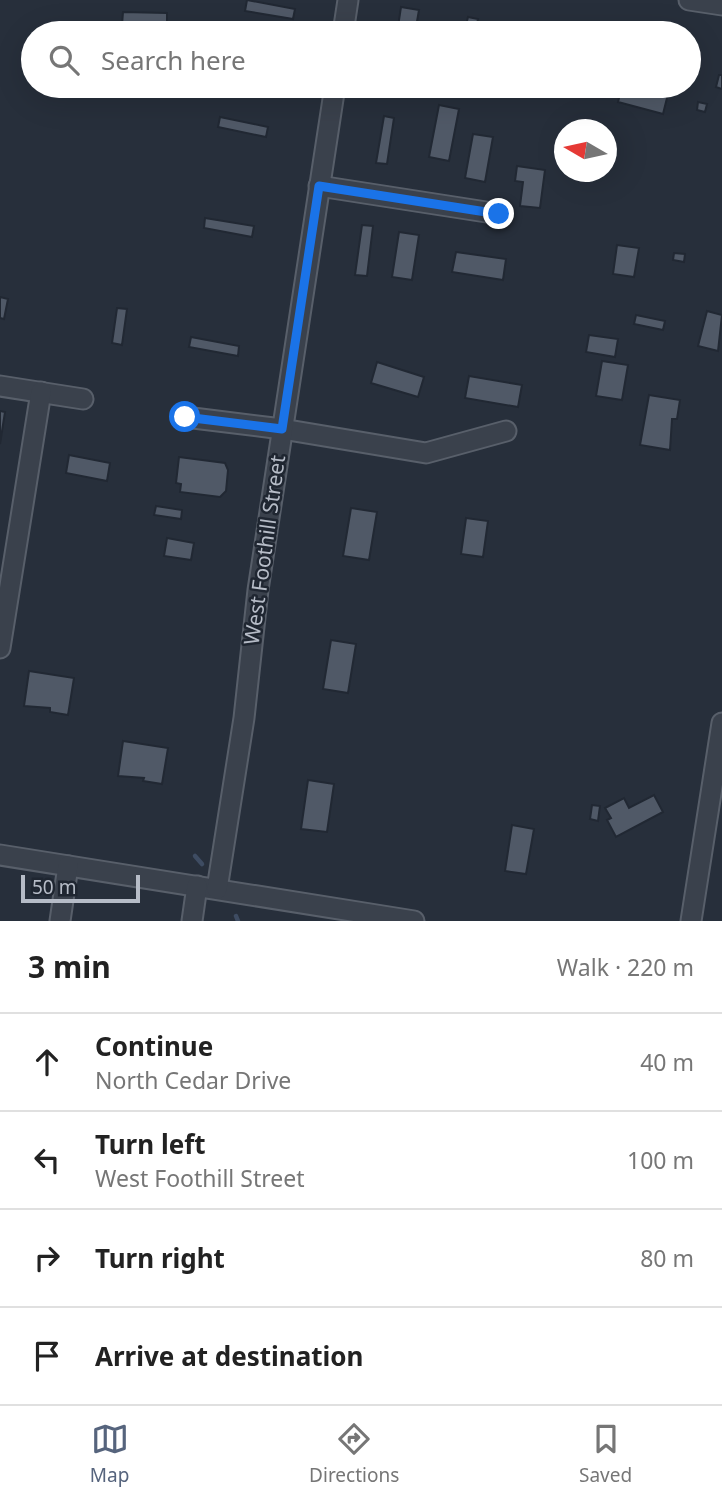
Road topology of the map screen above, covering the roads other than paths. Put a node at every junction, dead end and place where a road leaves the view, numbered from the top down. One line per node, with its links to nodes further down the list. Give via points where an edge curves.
1 (348, 0): 4 (street)
2 (689, 0): 3 (street)
3 (722, 5)
4 (345, 21)
5 (333, 98): 6 (street, West Foothill Street)
6 (319, 186): 7 (street); 12 (street, West Foothill Street)
7 (499, 214)
8 (0, 386): 9 (street)
9 (41, 392): 10 (street); 14 (street)
10 (83, 399)
11 (185, 417): 12 (street)
12 (282, 429): 13 (street, via 426,453); 19 (street, West Foothill Street)
13 (506, 431)
14 (0, 648)
15 (722, 723): 23 (street)
16 (0, 855): 17 (street)
17 (68, 866): 18 (street); 20 (street)
18 (197, 886): 19 (street); 21 (street)
19 (217, 889): 22 (street)
20 (60, 921)
21 (192, 921)
22 (414, 921)
23 (691, 921)

